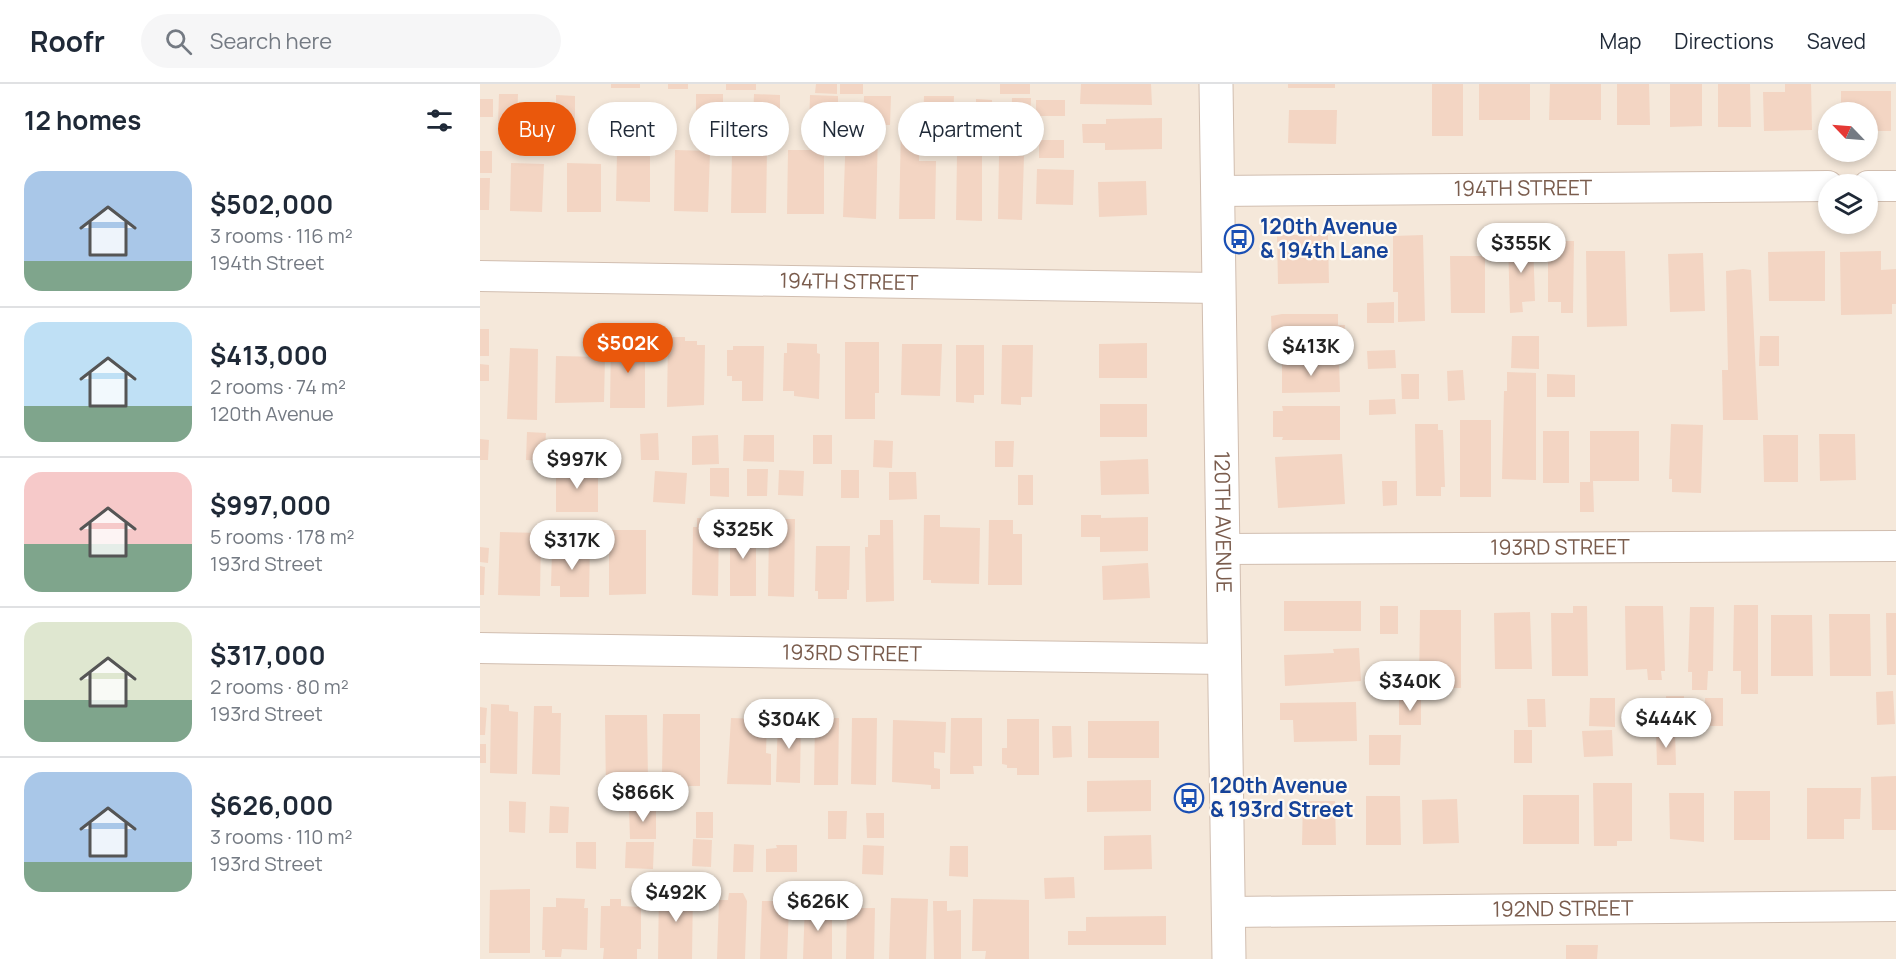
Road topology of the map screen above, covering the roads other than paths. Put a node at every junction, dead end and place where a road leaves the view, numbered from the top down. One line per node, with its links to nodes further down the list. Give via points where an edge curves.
1 (1216, 84): 5 (street, 120TH AVENUE)
2 (1818, 186): 5 (street, 194TH STREET)
3 (1878, 186): 4 (street)
4 (1896, 186)
5 (1217, 191): 7 (street, 120TH AVENUE)
6 (480, 276): 7 (street, 194TH STREET)
7 (1217, 288): 9 (street, 120TH AVENUE)
8 (1896, 546): 9 (street, 193RD STREET)
9 (1224, 549): 11 (street, 120TH AVENUE)
10 (480, 648): 11 (street, 193RD STREET)
11 (1225, 659): 13 (street, 120TH AVENUE)
12 (1896, 906): 13 (street, 192ND STREET)
13 (1230, 912): 14 (street, 120TH AVENUE)
14 (1229, 959)

